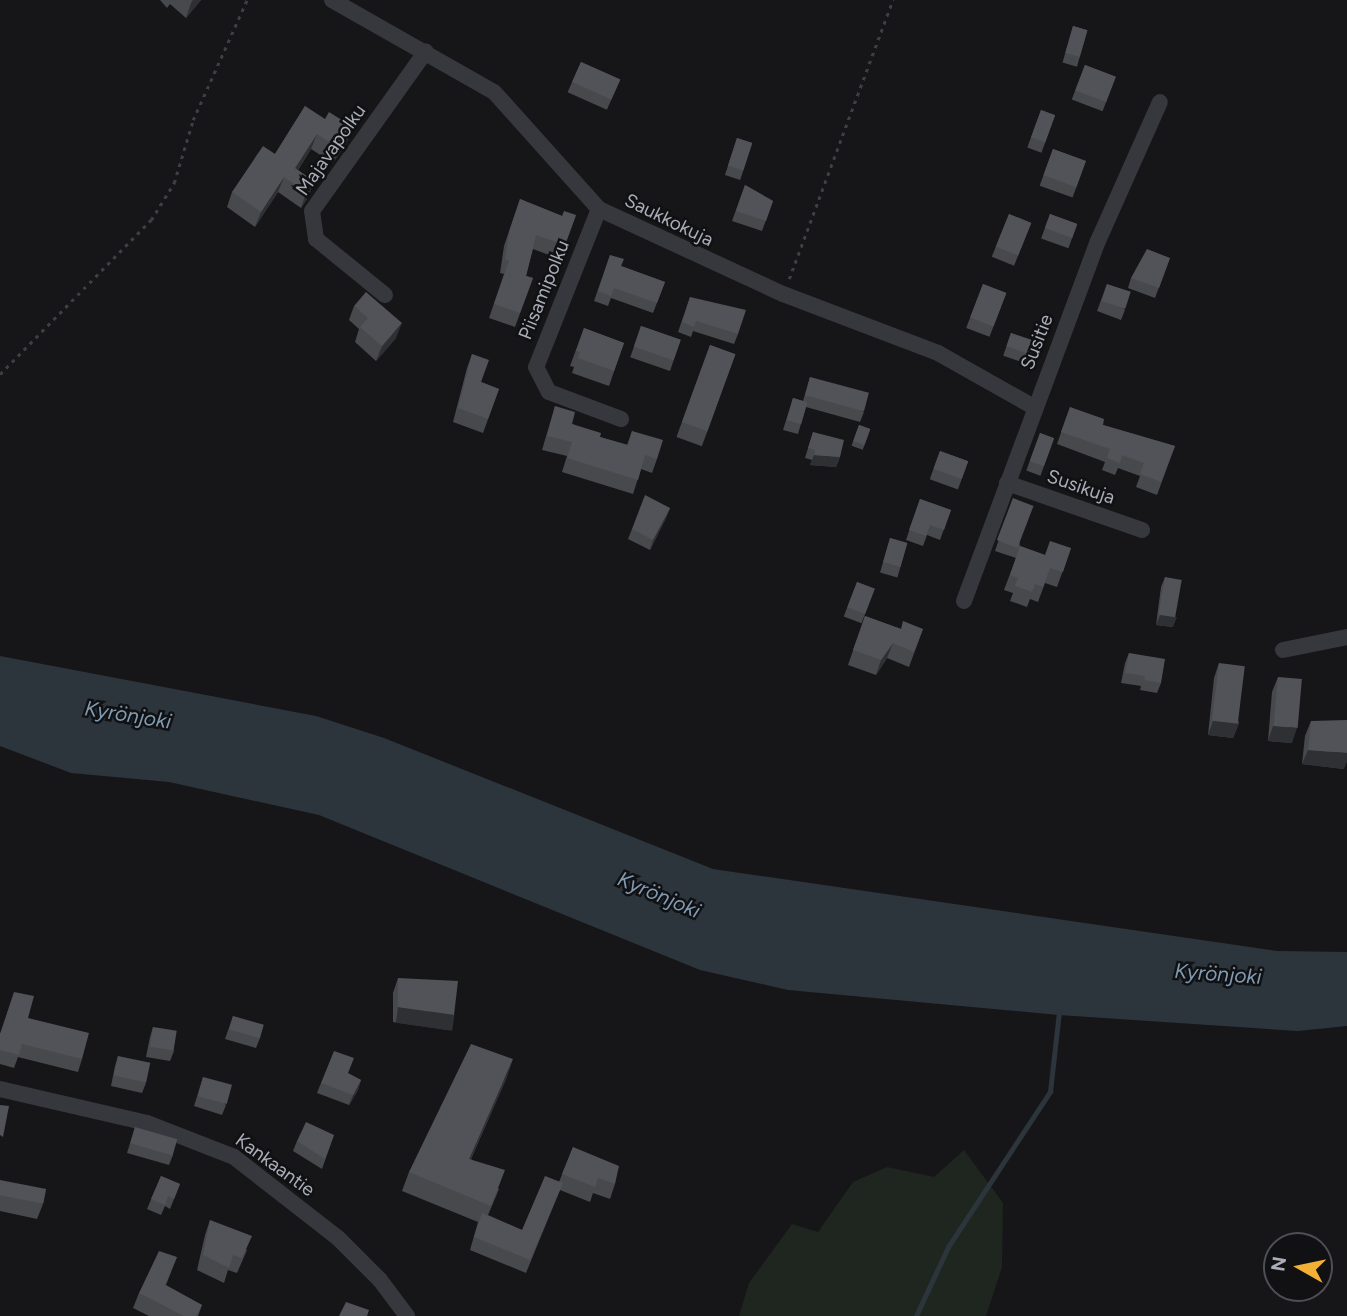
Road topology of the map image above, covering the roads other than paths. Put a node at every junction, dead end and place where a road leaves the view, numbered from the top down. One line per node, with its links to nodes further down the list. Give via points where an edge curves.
1 (332, 0): 2 (street, Saukkokuja)
2 (426, 51): 4 (street, Saukkokuja, via 494,92); 5 (street, Majavapolku, via 312,211 316,239)
3 (1160, 102): 6 (street, Susitie, via 1098,241)
4 (598, 209): 6 (street, Saukkokuja, via 783,294 938,354); 7 (street, Piisamipolku, via 536,367 549,392)
5 (385, 295)
6 (1034, 407): 8 (street, Susitie)
7 (621, 419)
8 (1007, 483): 9 (street, Susikuja); 10 (street, Susitie)
9 (1142, 530)
10 (964, 601)
11 (1347, 638): 12 (street)
12 (1283, 650)
13 (0, 1089): 14 (street, Kankaantie, via 147,1123 234,1157 338,1238)
14 (407, 1316)

